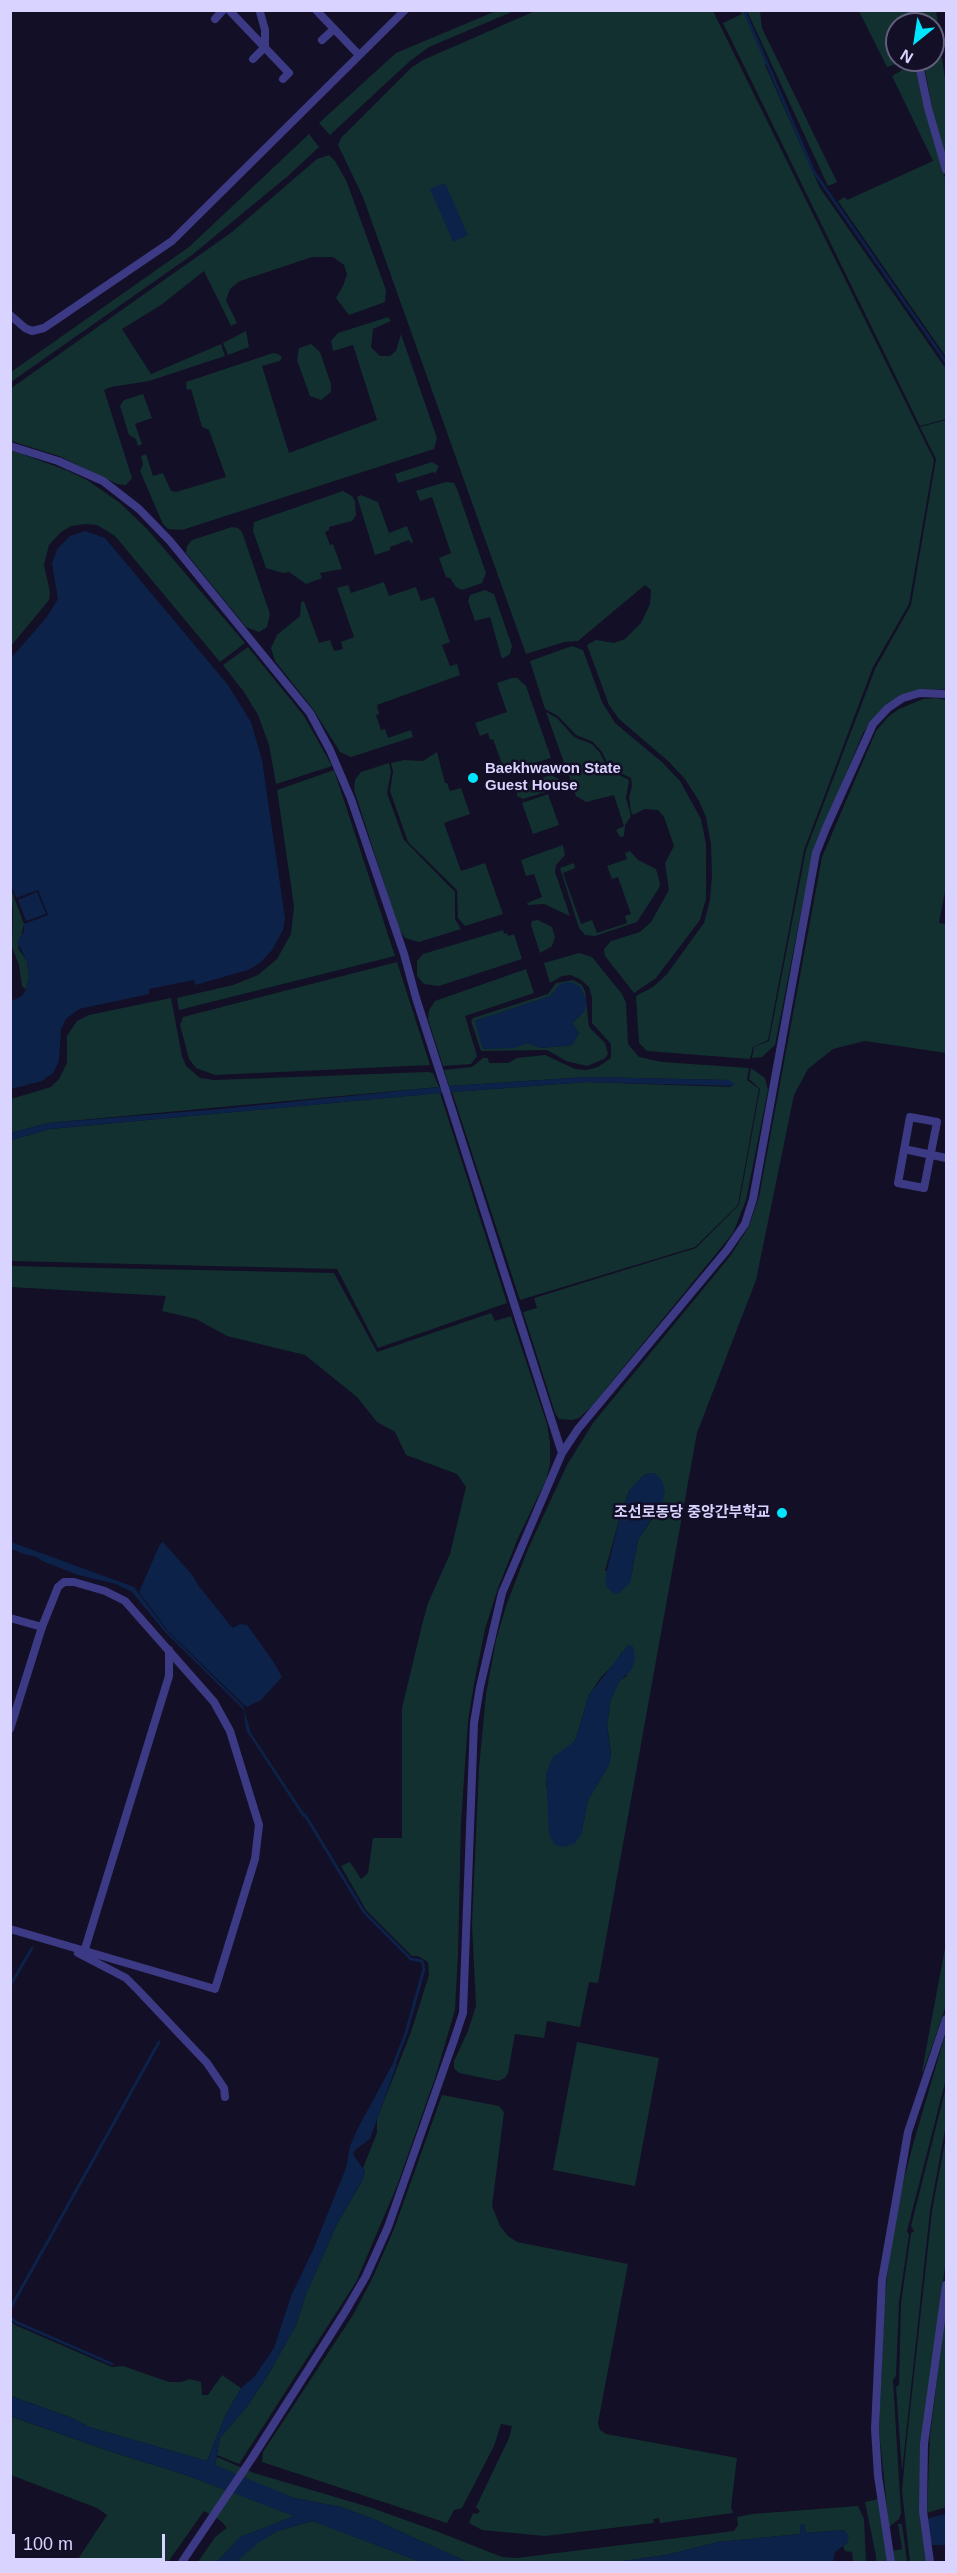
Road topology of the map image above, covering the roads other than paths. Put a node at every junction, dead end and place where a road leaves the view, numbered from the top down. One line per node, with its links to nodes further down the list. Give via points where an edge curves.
1 (224, 10): 6 (street)
2 (229, 10): 9 (street)
3 (316, 10): 7 (street)
4 (405, 10): 10 (street)
5 (259, 11): 9 (street)
6 (215, 19)
7 (334, 29): 8 (street); 10 (street)
8 (322, 40)
9 (265, 47): 11 (street); 13 (street, via 289,73)
10 (359, 56): 15 (street, via 172,242 44,328 32,331)
11 (253, 59)
12 (920, 72): 14 (street)
13 (283, 79)
14 (946, 170)
15 (10, 315)
16 (10, 446): 21 (street, via 104,481 127,498 170,541 310,713 351,799 404,954)
17 (946, 694): 21 (street, via 920,693 903,698 873,724 816,853 753,1199 745,1224 728,1250 594,1408)
18 (904, 1149): 19 (street); 19 (street, via 910,1117 937,1122); 19 (street, via 897,1183 924,1188)
19 (930, 1155): 20 (street)
20 (946, 1158)
21 (562, 1453): 32 (street, via 502,1593 480,1686 474,1723 463,2013 388,2227 366,2276)
22 (10, 1618): 23 (street)
23 (42, 1627): 24 (street, via 58,1587 74,1582 126,1601); 25 (street)
24 (168, 1650): 28 (street, via 169,1676); 28 (street, via 225,1719 259,1825 255,1859 214,1989)
25 (10, 1729)
26 (10, 1929): 27 (street)
27 (58, 1944): 28 (street); 30 (street, via 126,1978 207,2063 224,2088)
28 (84, 1952)
29 (946, 2019): 33 (street, via 908,2132 882,2280 875,2428)
30 (225, 2097)
31 (946, 2285): 34 (street, via 924,2444 923,2511)
32 (182, 2562)
33 (891, 2562)
34 (930, 2562)

